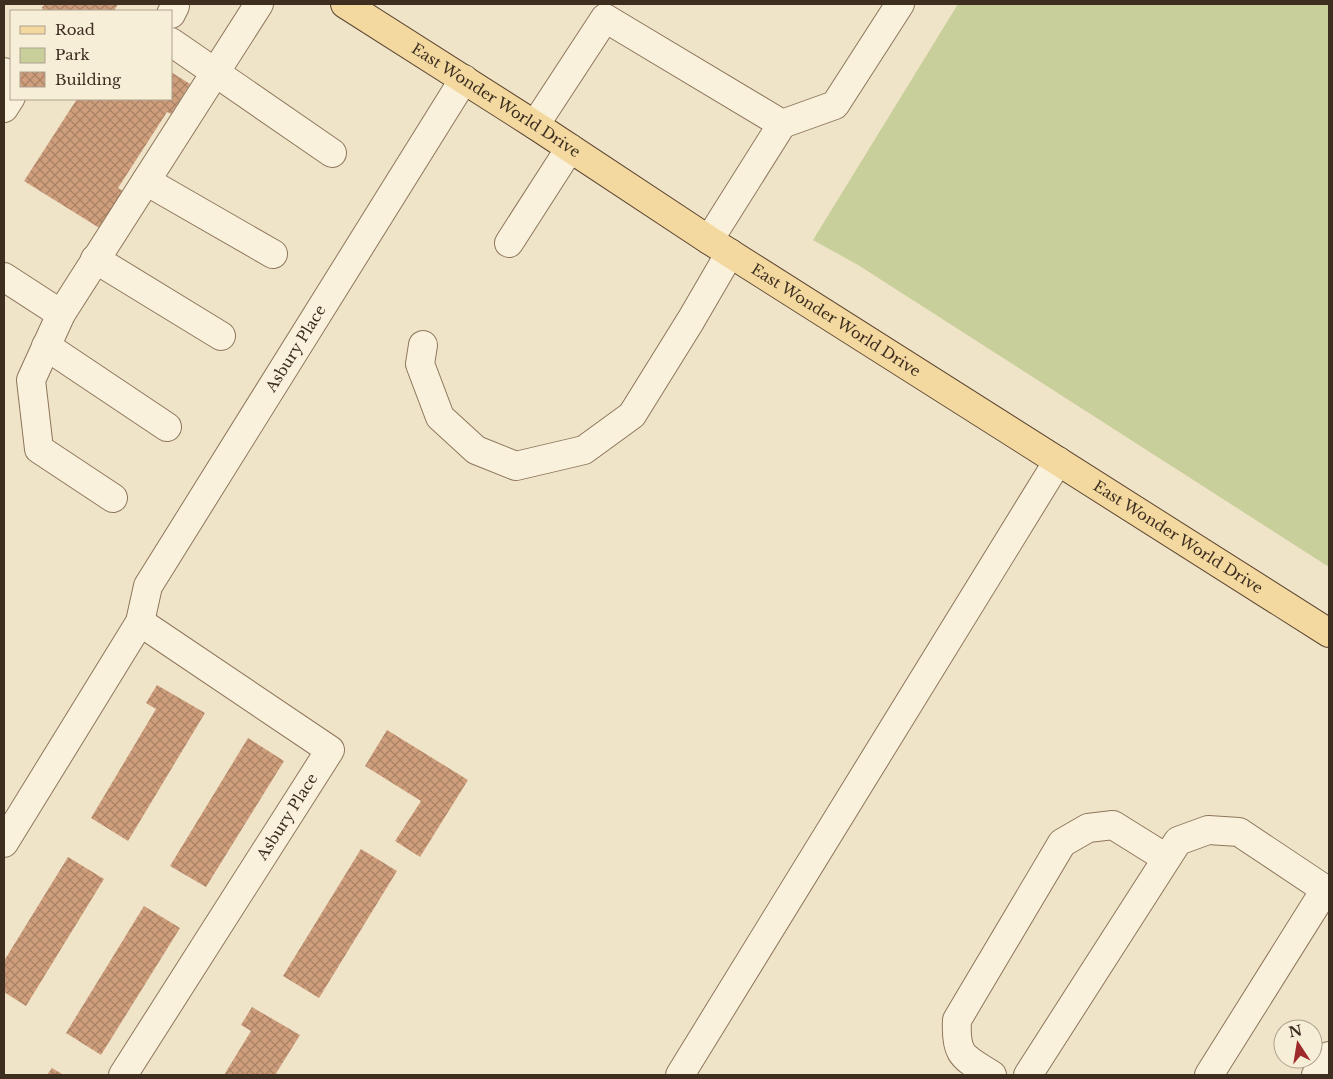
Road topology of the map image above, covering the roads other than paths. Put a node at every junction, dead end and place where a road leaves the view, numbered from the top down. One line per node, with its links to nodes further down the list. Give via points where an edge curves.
1 (259, 4): 5 (street)
2 (345, 4): 6 (main road, East Wonder World Drive)
3 (900, 4): 7 (street, via 835,105)
4 (172, 43): 5 (street)
5 (215, 72): 10 (street); 11 (street)
6 (464, 79): 8 (main road, East Wonder World Drive); 24 (street, Asbury Place, via 148,586)
7 (782, 124): 8 (street, via 605,18); 13 (street)
8 (535, 125): 9 (main road, East Wonder World Drive)
9 (570, 148): 12 (street); 13 (main road, East Wonder World Drive)
10 (332, 153)
11 (146, 180): 14 (street); 15 (street)
12 (509, 243)
13 (720, 246): 19 (street, via 691,320 632,416 584,450 516,466 476,450 440,417 420,364); 22 (main road, East Wonder World Drive)
14 (273, 254)
15 (95, 259): 17 (street); 18 (street)
16 (4, 277): 17 (street)
17 (61, 314): 20 (street)
18 (221, 336)
19 (423, 345)
20 (46, 346): 21 (street); 23 (street, via 31,380 39,449)
21 (167, 427)
22 (1058, 461): 25 (main road, East Wonder World Drive); 31 (street)
23 (113, 498)
24 (140, 622): 26 (street, Asbury Place); 30 (street, Asbury Place, via 330,750)
25 (1329, 633)
26 (4, 844)
27 (1166, 858): 28 (street, via 1178,841 1208,830 1239,832); 32 (street, via 1112,825 1088,828 1062,843 957,1020 956,1040 963,1057); 33 (street)
28 (1327, 891): 34 (street)
29 (1329, 1056): 35 (street)
30 (123, 1075)
31 (680, 1075)
32 (992, 1075)
33 (1028, 1075)
34 (1209, 1075)
35 (1316, 1075)

